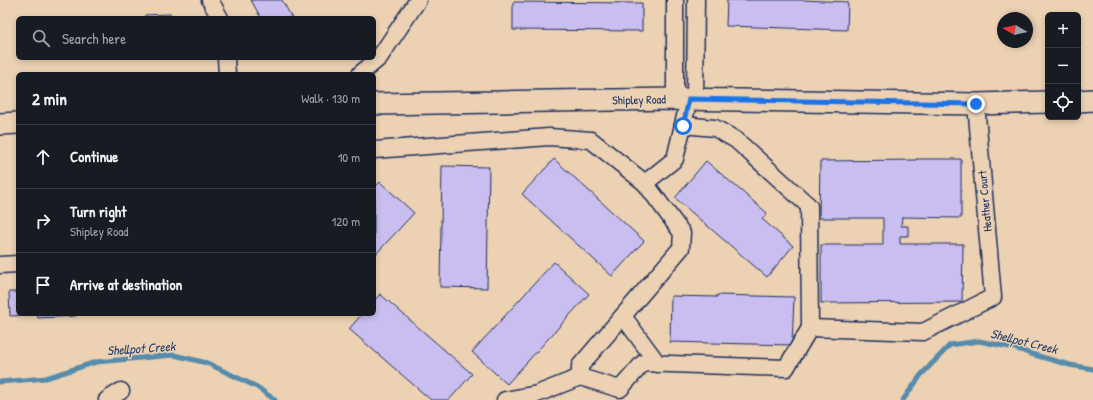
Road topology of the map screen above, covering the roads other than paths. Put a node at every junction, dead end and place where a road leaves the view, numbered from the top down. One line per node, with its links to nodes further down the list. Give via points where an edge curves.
1 (210, 0): 5 (street)
2 (418, 0): 8 (street, via 379,58)
3 (675, 0): 9 (street)
4 (696, 0): 9 (street)
5 (219, 16)
6 (226, 60): 7 (street)
7 (227, 72)
8 (362, 72)
9 (686, 99): 13 (main road, Shipley Road); 14 (main road, Shipley Road); 17 (street)
10 (1093, 100): 11 (main road)
11 (1081, 101)
12 (1045, 102): 14 (main road, Shipley Road)
13 (376, 104)
14 (976, 104): 23 (street, Heather Court, via 993,298 922,332)
15 (16, 123): 16 (main road)
16 (0, 124)
17 (683, 126): 19 (street, via 675,159); 23 (street, via 715,128 736,140 809,206)
18 (376, 150): 19 (street, via 549,137 591,140)
19 (645, 183): 22 (street, via 682,233 680,248)
20 (16, 264): 21 (street)
21 (0, 265)
22 (623, 316): 24 (street); 25 (street, via 580,366)
23 (810, 328): 24 (street, via 786,368)
24 (658, 364): 25 (street, via 643,363 620,389)
25 (580, 377): 28 (street, via 537,394)
26 (121, 391): 27 (street)
27 (108, 400)
28 (505, 400)

